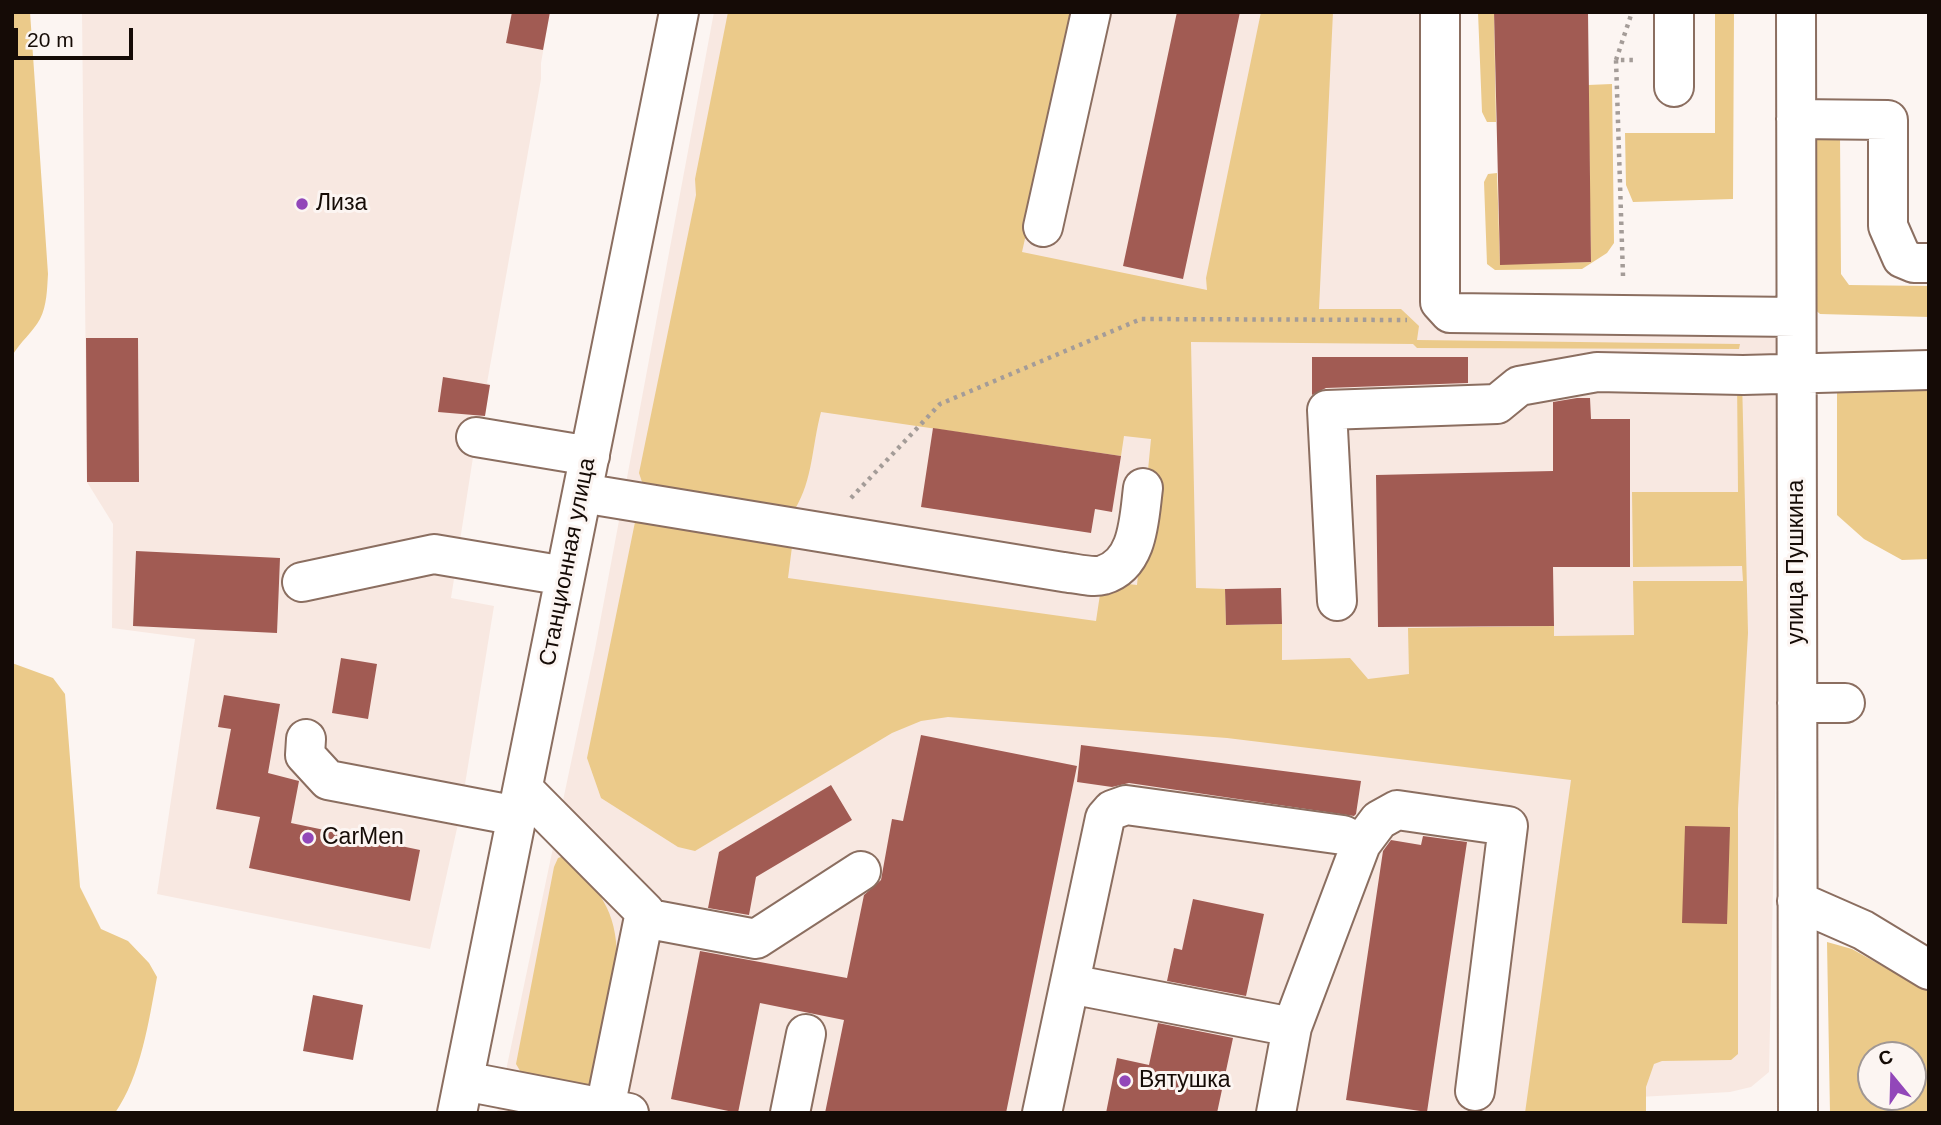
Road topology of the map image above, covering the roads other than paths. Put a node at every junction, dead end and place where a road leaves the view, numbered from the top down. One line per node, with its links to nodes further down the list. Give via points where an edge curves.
1 (679, 12): 14 (street, Станционная улица)
2 (1091, 12): 8 (street)
3 (1440, 12): 10 (street, via 1440,302 1450,313)
4 (1674, 12): 6 (street)
5 (1796, 12): 7 (street, улица Пушкина)
6 (1674, 74)
7 (1796, 119): 9 (street, via 1888,120 1888,226 1902,258); 10 (street, улица Пушкина)
8 (1043, 227)
9 (1929, 263)
10 (1796, 317): 12 (street, улица Пушкина)
11 (1929, 370): 12 (street)
12 (1796, 374): 19 (street, via 1597,372 1519,386 1497,404 1327,410); 20 (street, улица Пушкина)
13 (476, 437): 14 (street)
14 (590, 456): 16 (street, Станционная улица)
15 (1143, 488): 16 (street, via 1136,540 1123,562 1102,575)
16 (582, 493): 17 (street, Станционная улица)
17 (565, 576): 18 (street, via 434,554); 23 (street, Станционная улица)
18 (302, 582)
19 (1337, 601)
20 (1797, 703): 21 (street); 26 (street, улица Пушкина)
21 (1845, 703)
22 (306, 739): 23 (street, via 305,755 328,780)
23 (520, 802): 27 (street, via 645,912); 33 (street, Станционная улица)
24 (1361, 844): 29 (street, via 1343,835 1126,805 1112,810 1105,818); 30 (street); 32 (street, via 1379,820 1397,810 1508,826)
25 (861, 871): 27 (street, via 756,939)
26 (1797, 901): 28 (street, via 1863,930); 38 (street, улица Пушкина)
27 (644, 918): 34 (street)
28 (1929, 970)
29 (1070, 984): 30 (street); 36 (street)
30 (1292, 1027): 37 (street)
31 (806, 1034): 35 (street)
32 (1475, 1091)
33 (460, 1097): 34 (street)
34 (617, 1111)
35 (790, 1113)
36 (1042, 1113)
37 (1276, 1113)
38 (1798, 1113)

